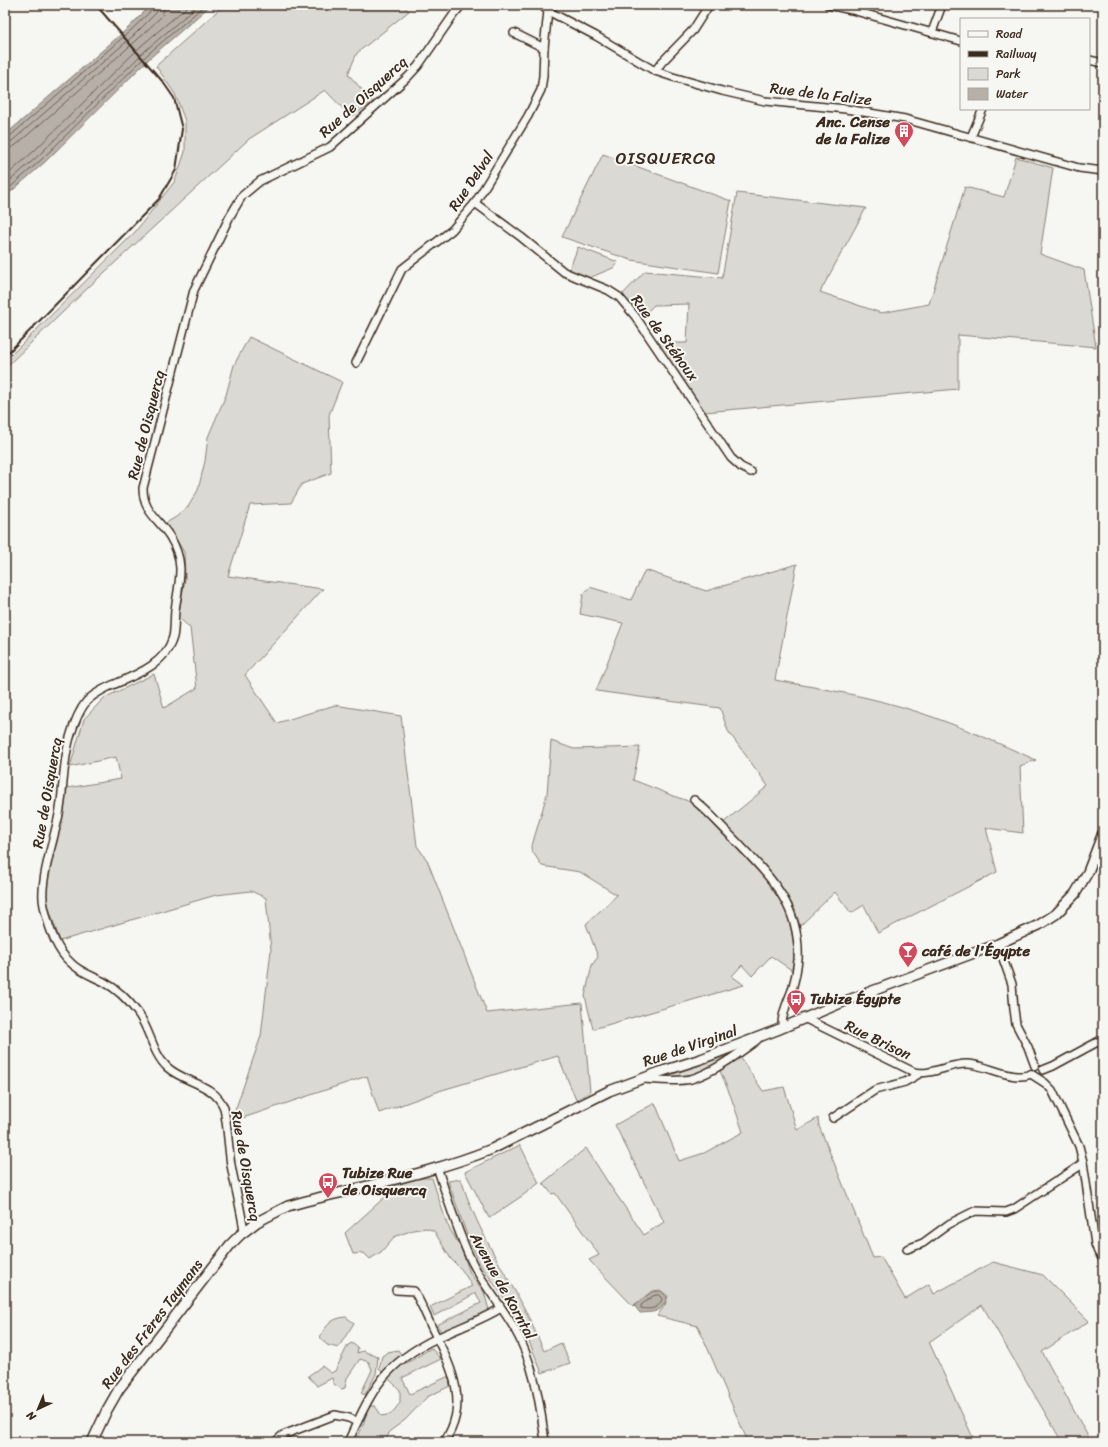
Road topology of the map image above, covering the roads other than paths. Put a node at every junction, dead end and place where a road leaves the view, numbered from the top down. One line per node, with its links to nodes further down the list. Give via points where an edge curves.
1 (462, 5): 35 (street, Rue de Oisquercq, via 418,66 371,111 325,150 260,181 242,196 232,212 194,290 143,488 146,506 169,536 180,561 181,573 173,636 157,662 148,669 96,693 86,701 71,732 66,750 60,809 43,887 44,907 53,934 68,961 83,972 106,983 137,1011 165,1065 176,1074 206,1087 224,1108)
2 (541, 5): 6 (street, Rue de la Falize)
3 (709, 5): 13 (street, via 693,30)
4 (828, 5): 7 (street)
5 (942, 5): 7 (street)
6 (548, 11): 10 (street, Rue Delval); 13 (street, Rue de la Falize)
7 (932, 32): 9 (street)
8 (514, 33): 10 (street)
9 (960, 41)
10 (544, 48): 17 (street, Rue Delval, via 541,90)
11 (1090, 60): 12 (street)
12 (1103, 63)
13 (656, 71): 15 (street, Rue de la Falize, via 743,97 873,113)
14 (983, 110): 15 (street)
15 (971, 137): 16 (street, Rue de la Falize, via 1079,168)
16 (1103, 171)
17 (475, 203): 18 (street, Rue Delval, via 452,230 402,269); 19 (street, Rue de Stéhoux, via 564,272 608,290 622,299 731,458)
18 (356, 363)
19 (751, 472)
20 (694, 800): 24 (street, via 757,864 788,904 796,934 798,960)
21 (1103, 833): 23 (street, Rue de Virginal, via 1088,872 1075,894 1056,914 1039,925 998,944)
22 (1001, 953): 27 (street, via 1012,984 1016,1024)
23 (804, 1018): 24 (street, Rue de Virginal); 29 (street, Rue Brison)
24 (782, 1028): 25 (street, Rue de Virginal)
25 (763, 1035): 31 (street, Rue de Virginal); 31 (street, via 708,1072 697,1076 678,1080)
26 (1103, 1039): 28 (street)
27 (1035, 1066): 28 (street); 30 (street, via 1031,1070)
28 (1043, 1070): 30 (street, via 1041,1075)
29 (919, 1074): 30 (street, Rue Brison, via 969,1064); 32 (street, Rue Brison, via 905,1082 875,1090)
30 (1034, 1076): 33 (street, via 1052,1090 1079,1146)
31 (640, 1079): 34 (street, Rue de Virginal, via 609,1090 492,1149)
32 (833, 1118)
33 (1083, 1162): 36 (street, via 1014,1209 1006,1212 975,1211 949,1224 923,1243); 37 (street, via 1095,1244)
34 (437, 1168): 35 (street, Rue de Virginal, via 288,1206); 39 (street, Avenue de Korntal, via 472,1263)
35 (244, 1231): 42 (street, Rue des Frères Taymans, via 219,1258 119,1389)
36 (907, 1249)
37 (1103, 1259)
38 (396, 1290): 40 (street, via 414,1291)
39 (501, 1308): 40 (street); 46 (street, Avenue de Korntal, via 523,1346 536,1380)
40 (437, 1338): 41 (street, via 411,1352 389,1370 371,1394); 45 (street, via 456,1381 458,1400 455,1417)
41 (357, 1422): 43 (street, via 335,1415 283,1435); 44 (street)
42 (92, 1442)
43 (275, 1442)
44 (348, 1442)
45 (444, 1442)
46 (545, 1442)

